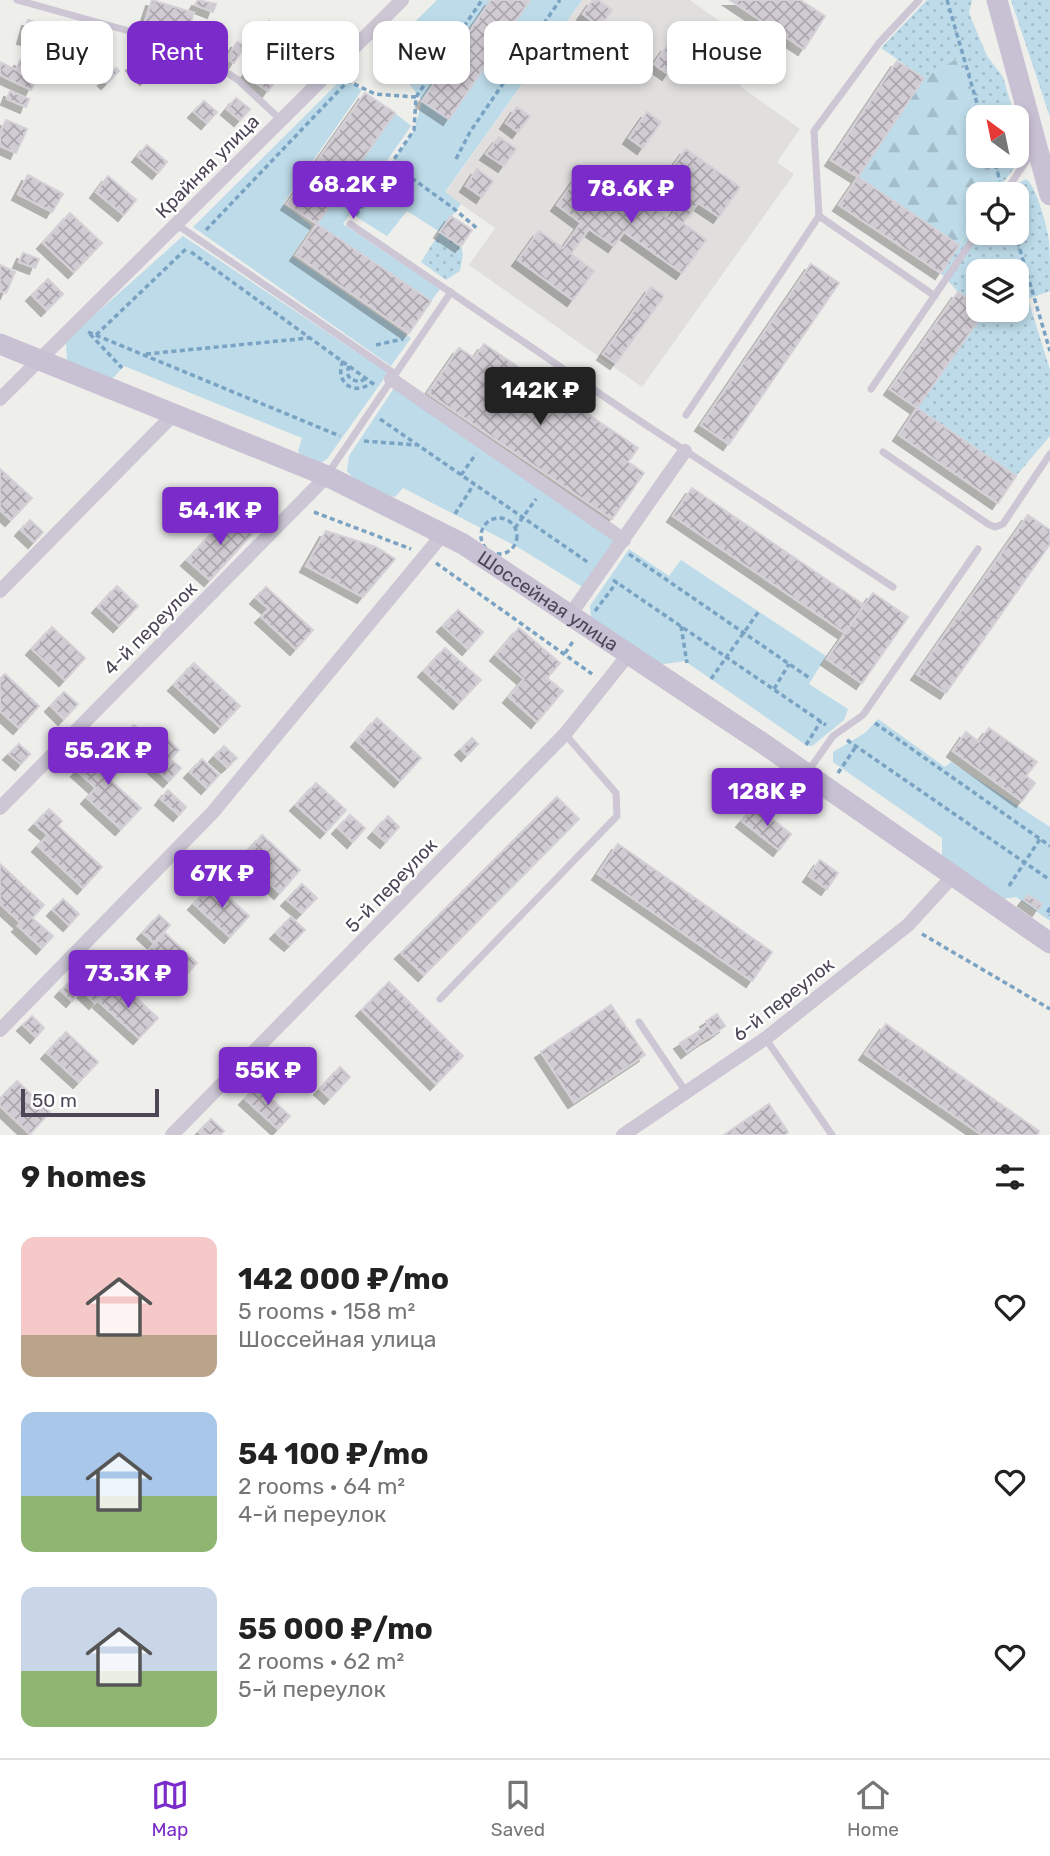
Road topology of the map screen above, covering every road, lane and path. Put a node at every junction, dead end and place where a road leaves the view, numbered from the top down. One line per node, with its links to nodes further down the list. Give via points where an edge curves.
1 (17, 0): 10 (lane, via 190,48 238,80)
2 (402, 0): 10 (street, Крайняя улица)
3 (482, 0): 8 (path)
4 (560, 0): 12 (path)
5 (919, 0): 16 (lane, via 879,43 814,131)
6 (947, 0): 9 (path)
7 (997, 0): 11 (main road)
8 (416, 97): 13 (path, via 414,130); 20 (path, via 375,94 348,81)
9 (978, 105)
10 (281, 120): 17 (street, Крайняя улица)
11 (1036, 146): 14 (lane); 15 (main road)
12 (456, 159)
13 (391, 163): 18 (path); 19 (path)
14 (1012, 182)
15 (1050, 195)
16 (820, 216): 25 (lane); 45 (lane)
17 (176, 224): 20 (lane); 26 (street, Крайняя улица)
18 (350, 224): 24 (lane)
19 (478, 229)
20 (198, 238): 23 (path); 32 (lane)
21 (969, 245): 25 (lane)
22 (1019, 245): 33 (path)
23 (187, 249): 28 (path); 29 (path)
24 (451, 292): 39 (lane); 48 (lane)
25 (935, 296): 41 (lane)
26 (73, 326): 27 (path); 35 (street, Крайняя улица)
27 (89, 332): 28 (path); 38 (path)
28 (96, 335): 34 (path)
29 (311, 338): 34 (path); 36 (path)
30 (411, 338): 32 (path)
31 (0, 344): 35 (main road, Шоссейная улица)
32 (359, 349): 39 (lane)
33 (1050, 351)
34 (143, 354): 46 (path)
35 (40, 359): 42 (street, Крайняя улица); 44 (main road, Шоссейная улица)
36 (342, 361): 37 (path); 40 (path, via 340,372 349,387 367,387 371,383)
37 (349, 366): 40 (path); 40 (path, via 348,376 353,381)
38 (122, 368)
39 (393, 377): 43 (lane); 61 (street)
40 (366, 378)
41 (872, 389)
42 (0, 399)
43 (369, 412): 46 (lane); 47 (path)
44 (174, 414): 53 (main road, Шоссейная улица); 66 (street)
45 (686, 415)
46 (351, 440): 47 (path); 53 (lane)
47 (418, 445): 52 (path)
48 (685, 451): 61 (street); 65 (lane)
49 (477, 452): 52 (path)
50 (883, 452): 51 (lane, via 995,527 1003,524)
51 (1050, 454)
52 (461, 475): 54 (path)
53 (327, 476): 56 (street, 4-й переулок); 60 (main road, Шоссейная улица)
54 (474, 484): 57 (path); 58 (path)
55 (539, 494): 58 (path)
56 (298, 506): 63 (path); 85 (street, 4-й переулок)
57 (455, 514)
58 (523, 517): 59 (path); 64 (path)
59 (515, 528): 59 (path, via 506,520 494,519 484,525 481,541 493,554 504,554 514,546)
60 (443, 534): 63 (street); 68 (main road, Шоссейная улица)
61 (621, 543): 64 (street); 70 (path)
62 (978, 549): 81 (lane, via 863,715)
63 (426, 555): 77 (path); 99 (street, via 213,812)
64 (601, 571): 68 (street); 69 (path)
65 (893, 587)
66 (0, 591)
67 (759, 611): 70 (path)
68 (570, 615): 71 (main road, Шоссейная улица)
69 (681, 626): 72 (path); 73 (path)
70 (744, 633): 72 (path); 74 (path)
71 (628, 655): 77 (street, 5-й переулок); 84 (main road, Шоссейная улица)
72 (727, 657): 75 (path); 78 (path)
73 (687, 663)
74 (789, 664): 76 (path); 78 (path)
75 (711, 679)
76 (811, 679)
77 (605, 684): 82 (street, 5-й переулок)
78 (774, 689): 79 (path)
79 (821, 721): 81 (path); 83 (path)
80 (875, 723): 86 (path)
81 (837, 733): 84 (lane); 88 (path)
82 (565, 734): 96 (lane, via 616,793 617,816); 102 (street, 5-й переулок)
83 (806, 745)
84 (806, 774): 89 (main road, Шоссейная улица)
85 (0, 808)
86 (1040, 839): 87 (path); 88 (path)
87 (1050, 846)
88 (1024, 862): 90 (path); 91 (path)
89 (952, 877): 94 (street, 6-й переулок); 95 (main road, Шоссейная улица)
90 (1050, 880)
91 (1009, 886)
92 (1050, 908): 93 (path)
93 (1050, 915)
94 (908, 925): 97 (path); 100 (street, 6-й переулок)
95 (1050, 943)
96 (440, 999)
97 (1050, 1009)
98 (639, 1022): 101 (lane)
99 (0, 1030)
100 (766, 1038): 101 (street, 6-й переулок); 104 (lane)
101 (686, 1093): 103 (street, 6-й переулок)
102 (172, 1135)
103 (623, 1135)
104 (832, 1135)

